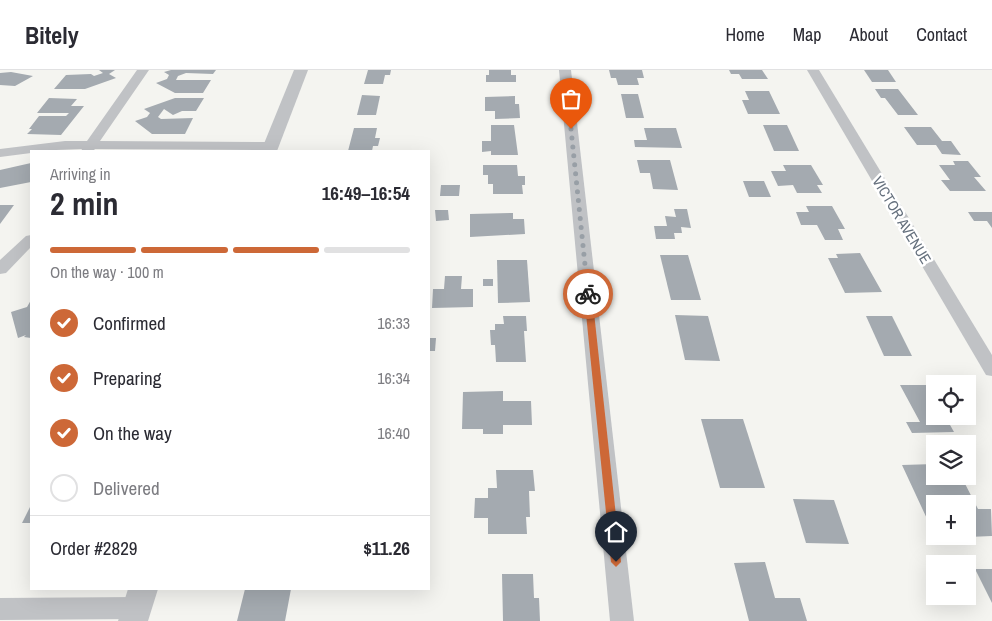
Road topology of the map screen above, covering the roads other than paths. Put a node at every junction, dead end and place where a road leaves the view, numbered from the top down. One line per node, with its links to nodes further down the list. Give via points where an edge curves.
1 (143, 70): 5 (street)
2 (302, 70): 6 (street)
3 (565, 70): 13 (street)
4 (813, 70): 10 (street, VICTOR AVENUE)
5 (89, 148): 6 (street); 7 (street, via 39,147)
6 (270, 148)
7 (0, 153)
8 (30, 240): 9 (street)
9 (0, 269)
10 (992, 370)
11 (138, 606): 12 (street)
12 (0, 609)
13 (622, 621)

